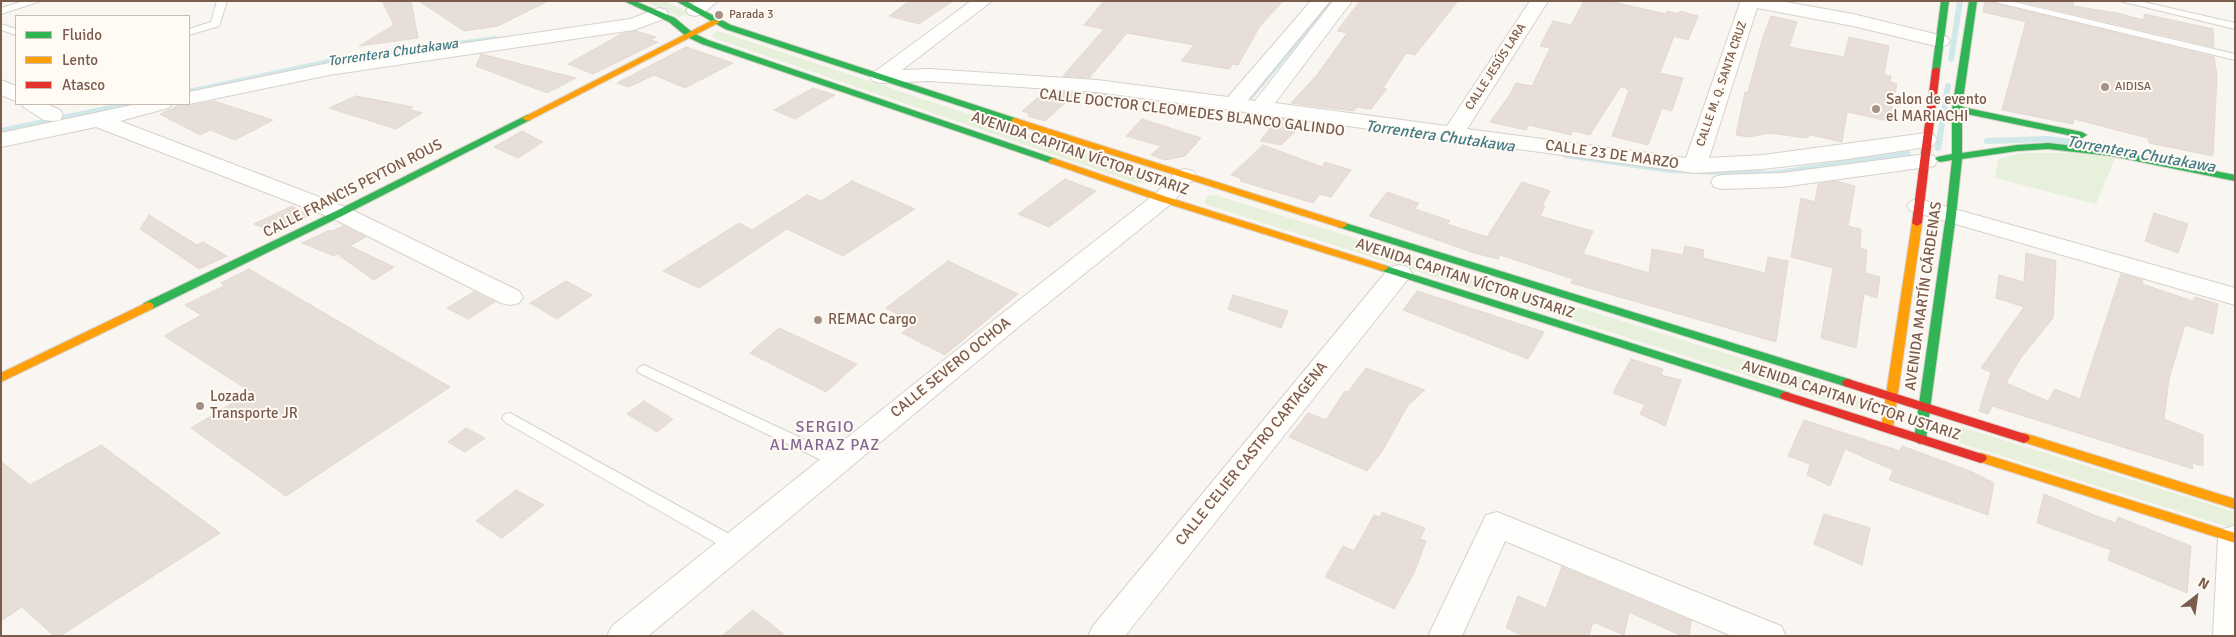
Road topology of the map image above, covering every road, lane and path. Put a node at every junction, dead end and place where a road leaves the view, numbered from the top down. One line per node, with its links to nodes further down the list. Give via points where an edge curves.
1 (36, 1): 14 (lane)
2 (222, 1): 20 (lane, via 215,24)
3 (983, 1): 25 (street)
4 (1320, 1): 31 (street)
5 (1343, 1): 34 (street)
6 (1539, 1): 39 (street, CALLE JESÚS LARA)
7 (1749, 1): 22 (street, via 1853,20); 45 (street, CALLE M. Q. SANTA CRUZ)
8 (1945, 1): 22 (main road)
9 (1973, 1): 24 (main road)
10 (1996, 1): 23 (lane)
11 (2125, 1): 17 (lane)
12 (631, 2): 15 (main road, AVENIDA CAPITAN VÍCTOR USTARIZ); 26 (street, via 605,19 336,55)
13 (695, 4): 16 (main road, AVENIDA CAPITAN VÍCTOR USTARIZ)
14 (1, 11)
15 (658, 14): 21 (main road, AVENIDA CAPITAN VÍCTOR USTARIZ, via 676,22); 29 (street, via 634,24 329,69)
16 (716, 22): 21 (main road, CALLE FRANCIS PEYTON ROUS); 25 (main road, AVENIDA CAPITAN VÍCTOR USTARIZ)
17 (2235, 26)
18 (1, 27): 19 (lane)
19 (15, 32)
20 (190, 32)
21 (690, 35): 49 (main road, AVENIDA CAPITAN VÍCTOR USTARIZ); 51 (main road, CALLE FRANCIS PEYTON ROUS)
22 (1940, 41): 24 (main road)
23 (2235, 58)
24 (1949, 67): 35 (main road, AVENIDA MARTÍN CÁRDENAS); 43 (main road, AVENIDA MARTÍN CÁRDENAS)
25 (880, 77): 30 (main road, AVENIDA CAPITAN VÍCTOR USTARIZ); 31 (street, CALLE 23 DE MARZO, via 930,75 1097,86)
26 (190, 85)
27 (1, 86): 28 (street)
28 (15, 94)
29 (190, 98)
30 (953, 100): 43 (street, CALLE DOCTOR CLEOMEDES BLANCO GALINDO, via 968,90 983,89 1090,98 1701,183 1782,180); 47 (main road, AVENIDA CAPITAN VÍCTOR USTARIZ)
31 (1234, 103): 34 (street, CALLE 23 DE MARZO)
32 (34, 105): 37 (street)
33 (153, 105): 36 (street)
34 (1261, 107): 39 (street, CALLE 23 DE MARZO)
35 (1957, 109): 40 (main road); 44 (main road, AVENIDA MARTÍN CÁRDENAS)
36 (100, 112): 37 (street); 41 (street); 51 (street)
37 (52, 115): 38 (street)
38 (1, 125)
39 (1454, 133): 45 (street, CALLE 23 DE MARZO)
40 (2091, 137)
41 (1, 140)
42 (2110, 141): 46 (main road)
43 (1926, 150): 44 (main road, CALLE DOCTOR CLEOMEDES BLANCO GALINDO); 45 (street, CALLE 23 DE MARZO, via 1848,152); 50 (main road, AVENIDA MARTÍN CÁRDENAS)
44 (1956, 158): 48 (main road, CALLE DOCTOR CLEOMEDES BLANCO GALINDO, via 2017,148 2067,148 2111,153); 52 (main road, AVENIDA MARTÍN CÁRDENAS)
45 (1695, 166)
46 (2235, 167)
47 (1185, 176): 49 (street, CALLE SEVERO OCHOA); 58 (main road, AVENIDA CAPITAN VÍCTOR USTARIZ)
48 (2235, 178)
49 (1163, 199): 53 (main road, AVENIDA CAPITAN VÍCTOR USTARIZ); 63 (street, CALLE SEVERO OCHOA)
50 (1919, 206): 52 (street); 58 (main road, AVENIDA MARTÍN CÁRDENAS)
51 (340, 213): 54 (street); 57 (main road, CALLE FRANCIS PEYTON ROUS)
52 (1951, 215): 55 (street); 59 (main road, AVENIDA MARTÍN CÁRDENAS)
53 (1399, 273): 61 (main road, AVENIDA CAPITAN VÍCTOR USTARIZ); 68 (street, CALLE CELIER CASTRO CARTAGENA)
54 (510, 297)
55 (2235, 297)
56 (644, 370): 63 (lane)
57 (1, 378)
58 (1892, 397): 59 (main road, AVENIDA CAPITAN VÍCTOR USTARIZ); 61 (main road, AVENIDA MARTÍN CÁRDENAS)
59 (1924, 407): 62 (main road, AVENIDA MARTÍN CÁRDENAS); 64 (main road, AVENIDA CAPITAN VÍCTOR USTARIZ)
60 (510, 418): 66 (lane)
61 (1886, 428): 62 (main road, AVENIDA CAPITAN VÍCTOR USTARIZ)
62 (1920, 439): 65 (main road, AVENIDA CAPITAN VÍCTOR USTARIZ)
63 (837, 461): 66 (street, CALLE SEVERO OCHOA)
64 (2235, 504)
65 (2235, 538): 71 (street)
66 (734, 546): 67 (street, CALLE SEVERO OCHOA)
67 (624, 636)
68 (1105, 636)
69 (1445, 636): 70 (street, via 1497,524)
70 (1769, 636)
71 (2230, 636)

